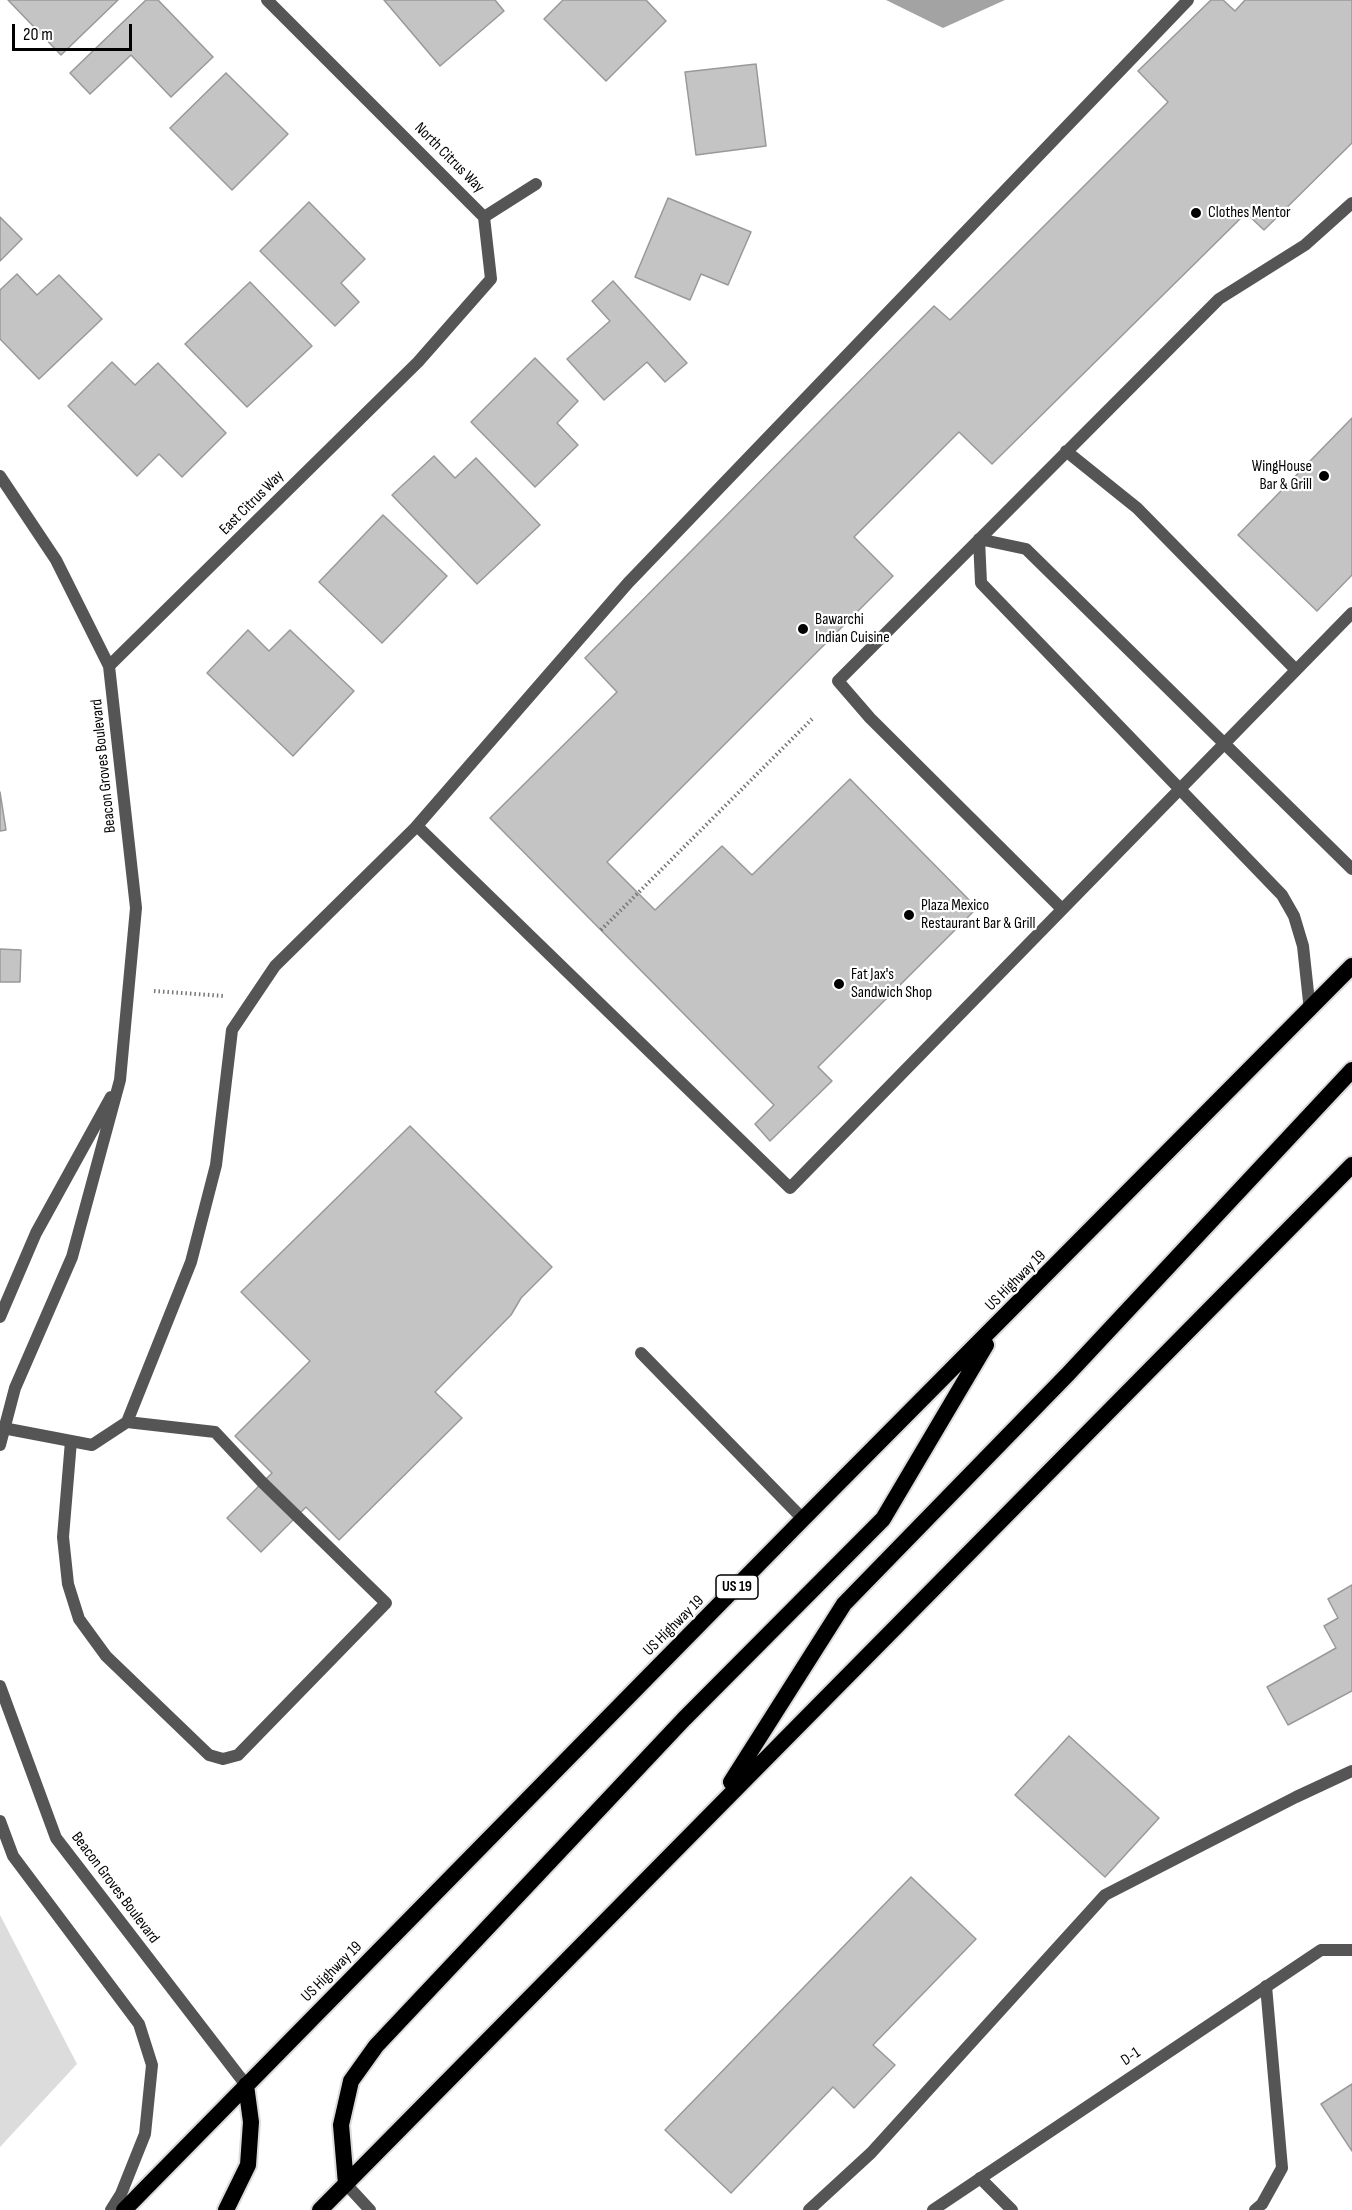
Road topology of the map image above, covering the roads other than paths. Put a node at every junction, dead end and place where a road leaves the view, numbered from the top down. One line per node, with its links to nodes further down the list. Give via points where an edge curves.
1 (267, 0): 5 (street, North Citrus Way)
2 (1188, 0): 15 (street, via 628,583)
3 (536, 184): 5 (street)
4 (1352, 203): 7 (street, via 1305,245 1219,299)
5 (484, 217): 6 (street, North Citrus Way, via 491,279)
6 (418, 362): 11 (street, East Citrus Way)
7 (1066, 451): 9 (street); 12 (street, via 1137,508)
8 (0, 476): 11 (street, Beacon Groves Boulevard, via 56,560)
9 (979, 539): 13 (street, via 1026,549); 14 (street, via 981,583); 17 (street, via 838,681 870,718)
10 (1352, 613): 12 (street)
11 (109, 666): 21 (street, Beacon Groves Boulevard, via 136,908)
12 (1296, 670): 13 (street)
13 (1225, 743): 14 (street); 16 (street)
14 (1180, 788): 17 (street); 19 (street, via 1282,895 1294,916 1303,946)
15 (415, 828): 17 (street, via 790,1188); 26 (street, via 275,966 232,1030 216,1165 191,1262)
16 (1352, 869)
17 (1062, 909)
18 (1352, 966): 19 (highway, US Highway 19 / US 19)
19 (1310, 1011): 24 (highway, US Highway 19 / US 19)
20 (1352, 1070): 33 (highway, via 1068,1374 844,1604)
21 (120, 1080): 23 (street, Beacon Groves Boulevard, via 36,1233); 27 (street, Beacon Groves Boulevard, via 72,1257 15,1388)
22 (1352, 1165): 33 (highway)
23 (0, 1317)
24 (999, 1323): 30 (highway, US Highway 19 / US 19); 39 (highway, via 883,1519 684,1719 376,2046 351,2081 341,2125)
25 (641, 1353): 30 (street)
26 (127, 1422): 28 (street, via 92,1444); 28 (street, via 215,1432 386,1603 238,1755 223,1759 209,1755 106,1656 79,1619 68,1584 63,1537)
27 (3, 1428): 28 (street); 29 (street, Beacon Groves Boulevard)
28 (71, 1441)
29 (0, 1445)
30 (804, 1520): 37 (highway, US Highway 19 / US 19)
31 (0, 1686): 37 (street, Beacon Groves Boulevard, via 56,1838)
32 (1352, 1771): 45 (street, via 1105,1895 871,2153)
33 (712, 1811): 39 (highway)
34 (0, 1821): 40 (street, via 13,1856 139,2024 152,2065 145,2134)
35 (1352, 1950): 36 (street, D-1, via 1321,1950)
36 (1266, 1986): 38 (street, D-1); 48 (street, via 1282,2168)
37 (246, 2085): 41 (highway, US Highway 19 / US 19); 42 (highway, via 251,2122 248,2164)
38 (980, 2178): 46 (street, D-1); 47 (street)
39 (346, 2184): 43 (highway); 44 (street)
40 (111, 2210)
41 (124, 2210)
42 (226, 2210)
43 (320, 2210)
44 (370, 2210)
45 (810, 2210)
46 (933, 2210)
47 (1012, 2210)
48 (1255, 2210)

